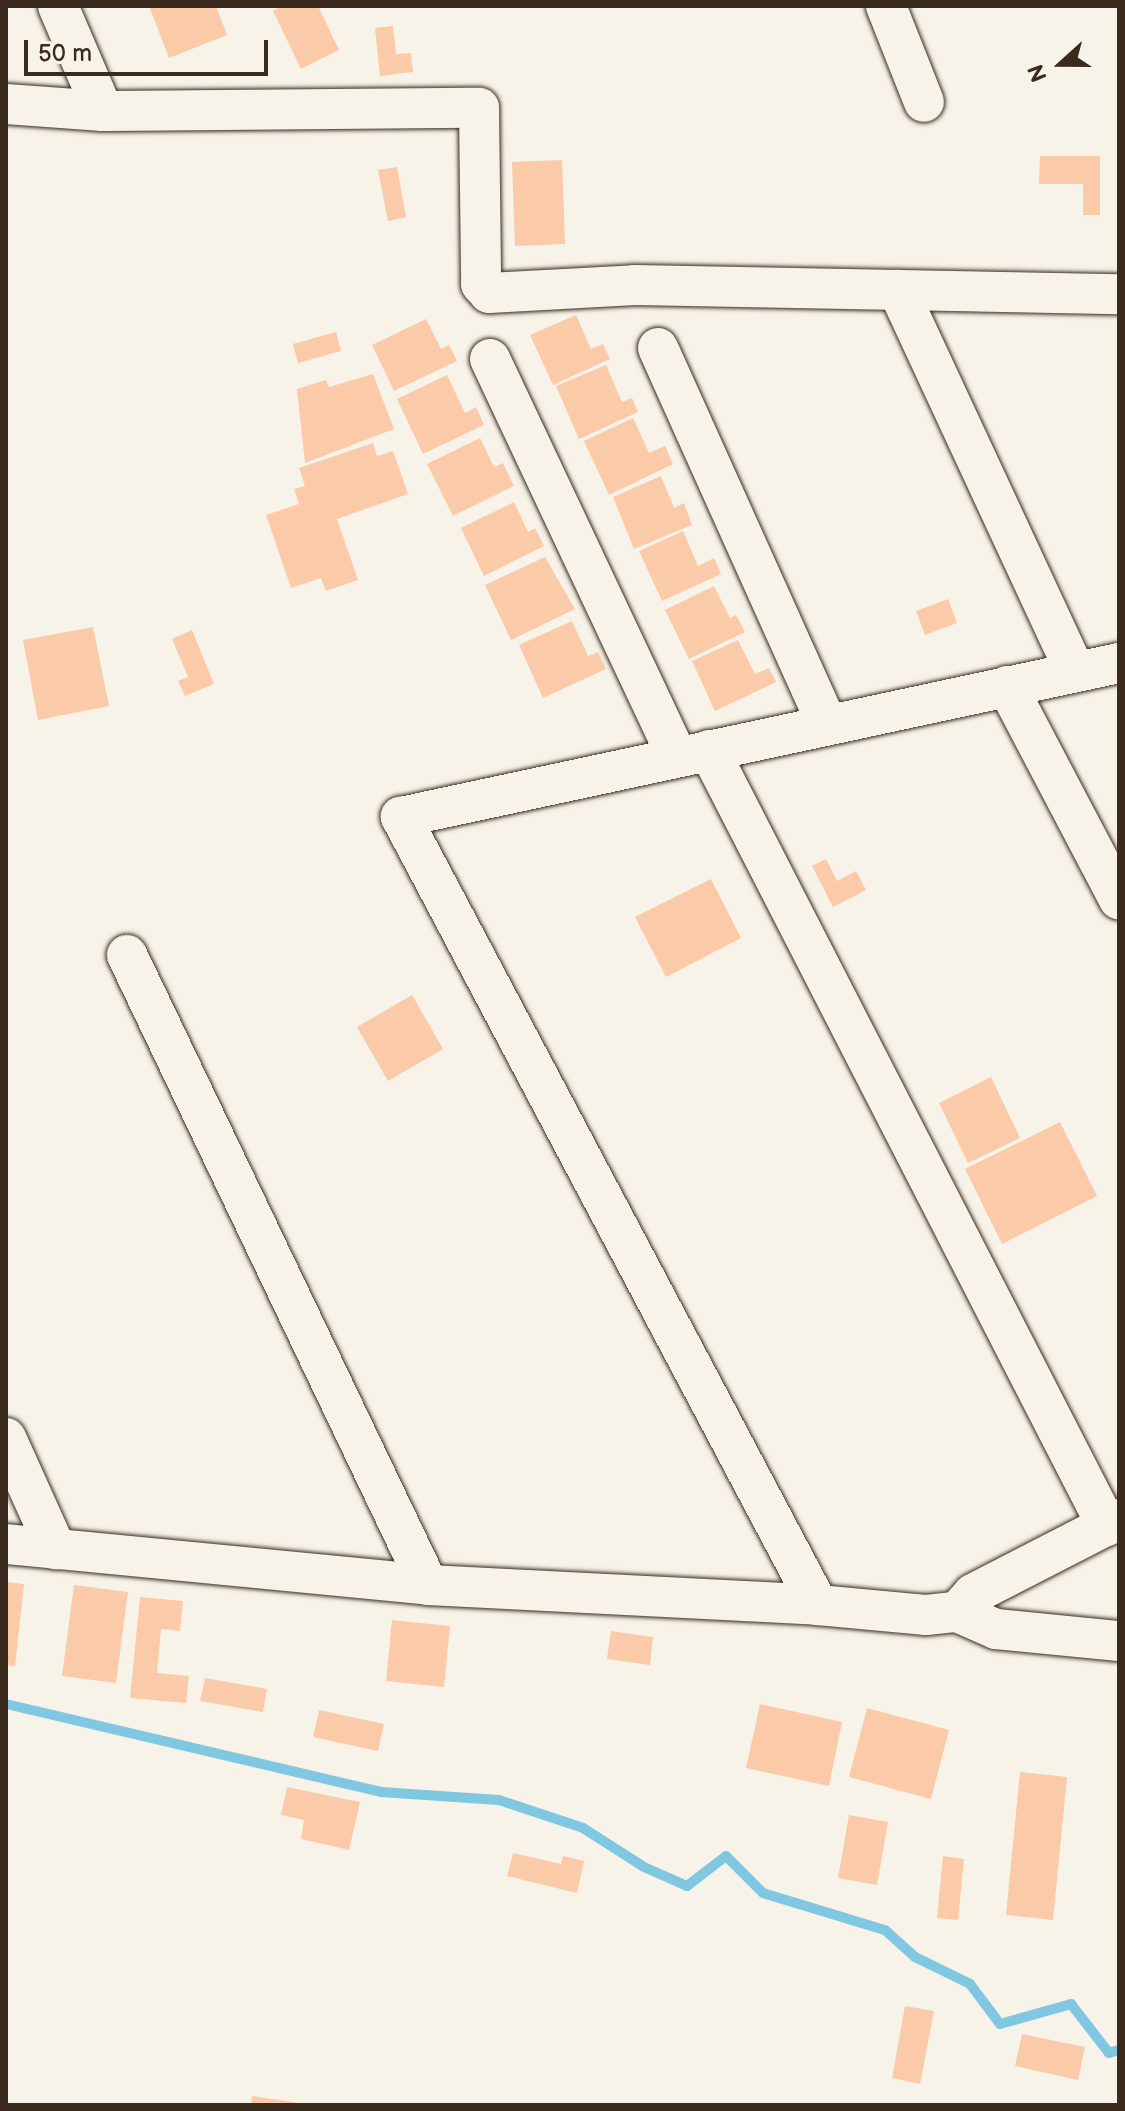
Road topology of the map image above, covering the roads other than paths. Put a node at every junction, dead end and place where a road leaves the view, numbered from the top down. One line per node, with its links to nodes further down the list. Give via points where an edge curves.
1 (58, 6): 5 (street)
2 (886, 6): 3 (street)
3 (924, 102)
4 (6, 104): 5 (street)
5 (103, 111): 6 (street, via 479,108 481,284 489,293 635,285)
6 (898, 290): 7 (street); 11 (street)
7 (1119, 294)
8 (658, 348): 13 (street)
9 (490, 359): 14 (street)
10 (1119, 663): 11 (street)
11 (1075, 672): 12 (street)
12 (1007, 686): 13 (street); 15 (street)
13 (826, 722): 14 (street)
14 (693, 754): 18 (street); 22 (street, via 401,817)
15 (1119, 899)
16 (127, 955): 21 (street)
17 (6, 1438): 20 (street)
18 (1113, 1522): 23 (street, via 973,1594)
19 (6, 1544): 20 (street)
20 (56, 1549): 21 (street)
21 (428, 1585): 22 (street)
22 (818, 1605): 23 (street, via 926,1615)
23 (957, 1612): 24 (street, via 996,1629)
24 (1119, 1641)

